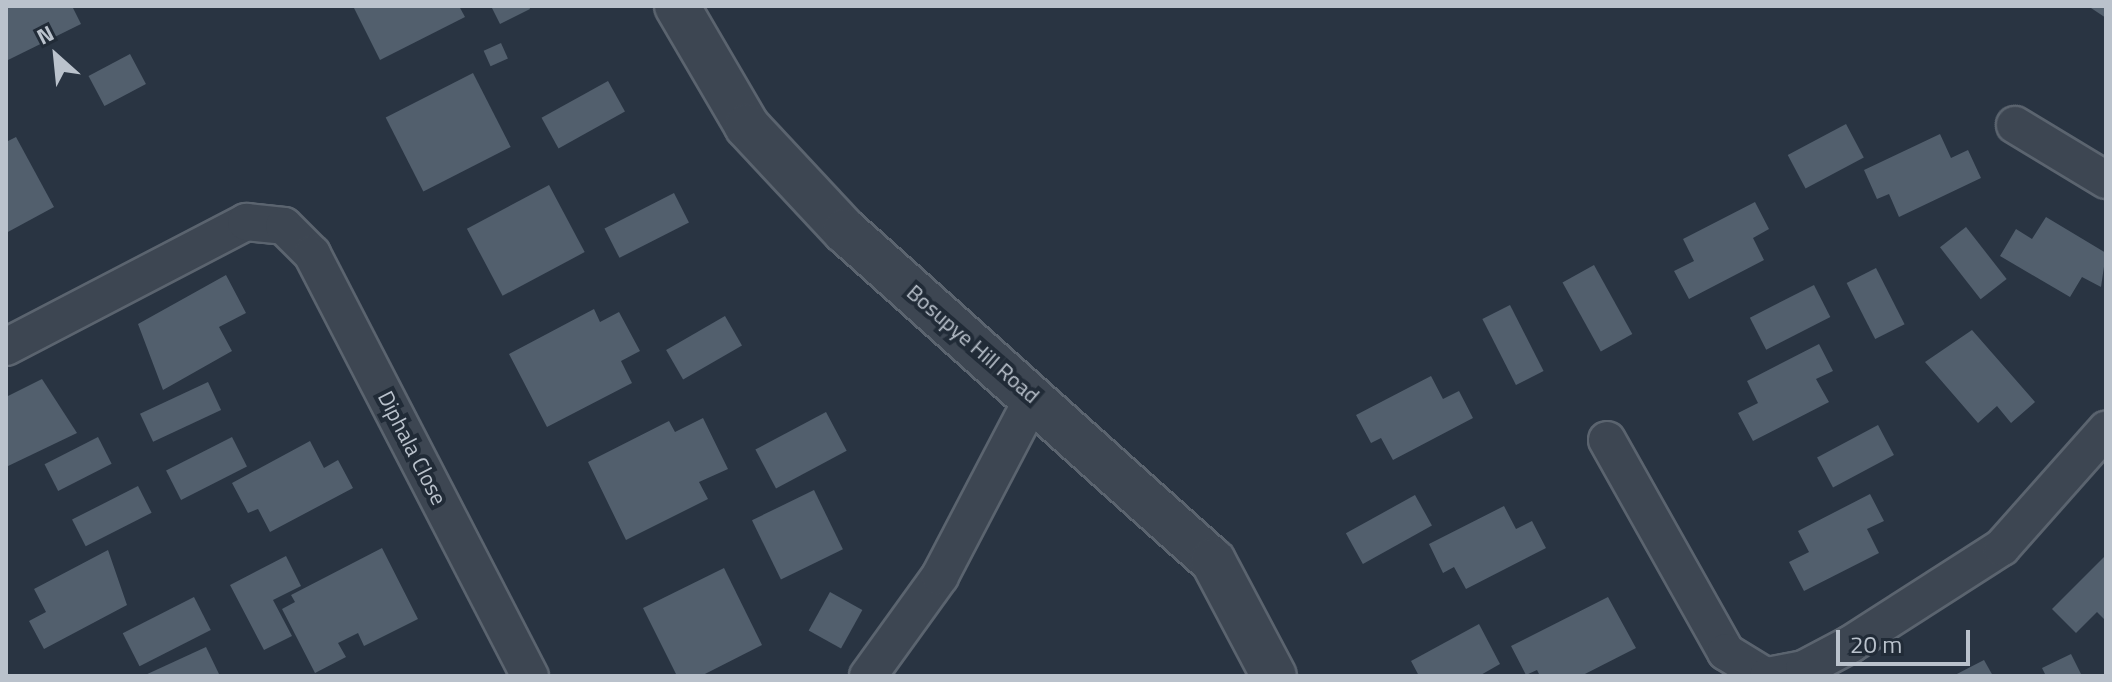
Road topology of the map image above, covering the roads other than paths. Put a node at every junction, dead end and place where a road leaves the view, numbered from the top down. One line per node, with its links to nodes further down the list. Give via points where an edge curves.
1 (677, 6): 5 (street, Bosupye Hill Road, via 747,126 845,231)
2 (2015, 125): 3 (street)
3 (2106, 180)
4 (6, 347): 8 (street, Diphala Close, via 246,222 284,226 312,254)
5 (1034, 396): 9 (street, via 940,576); 10 (street, Bosupye Hill Road, via 1213,561)
6 (2106, 430): 11 (street, via 2002,547 1851,644 1804,669)
7 (1607, 440): 11 (street, via 1726,652)
8 (530, 676)
9 (868, 676)
10 (1274, 676)
11 (1766, 676)

